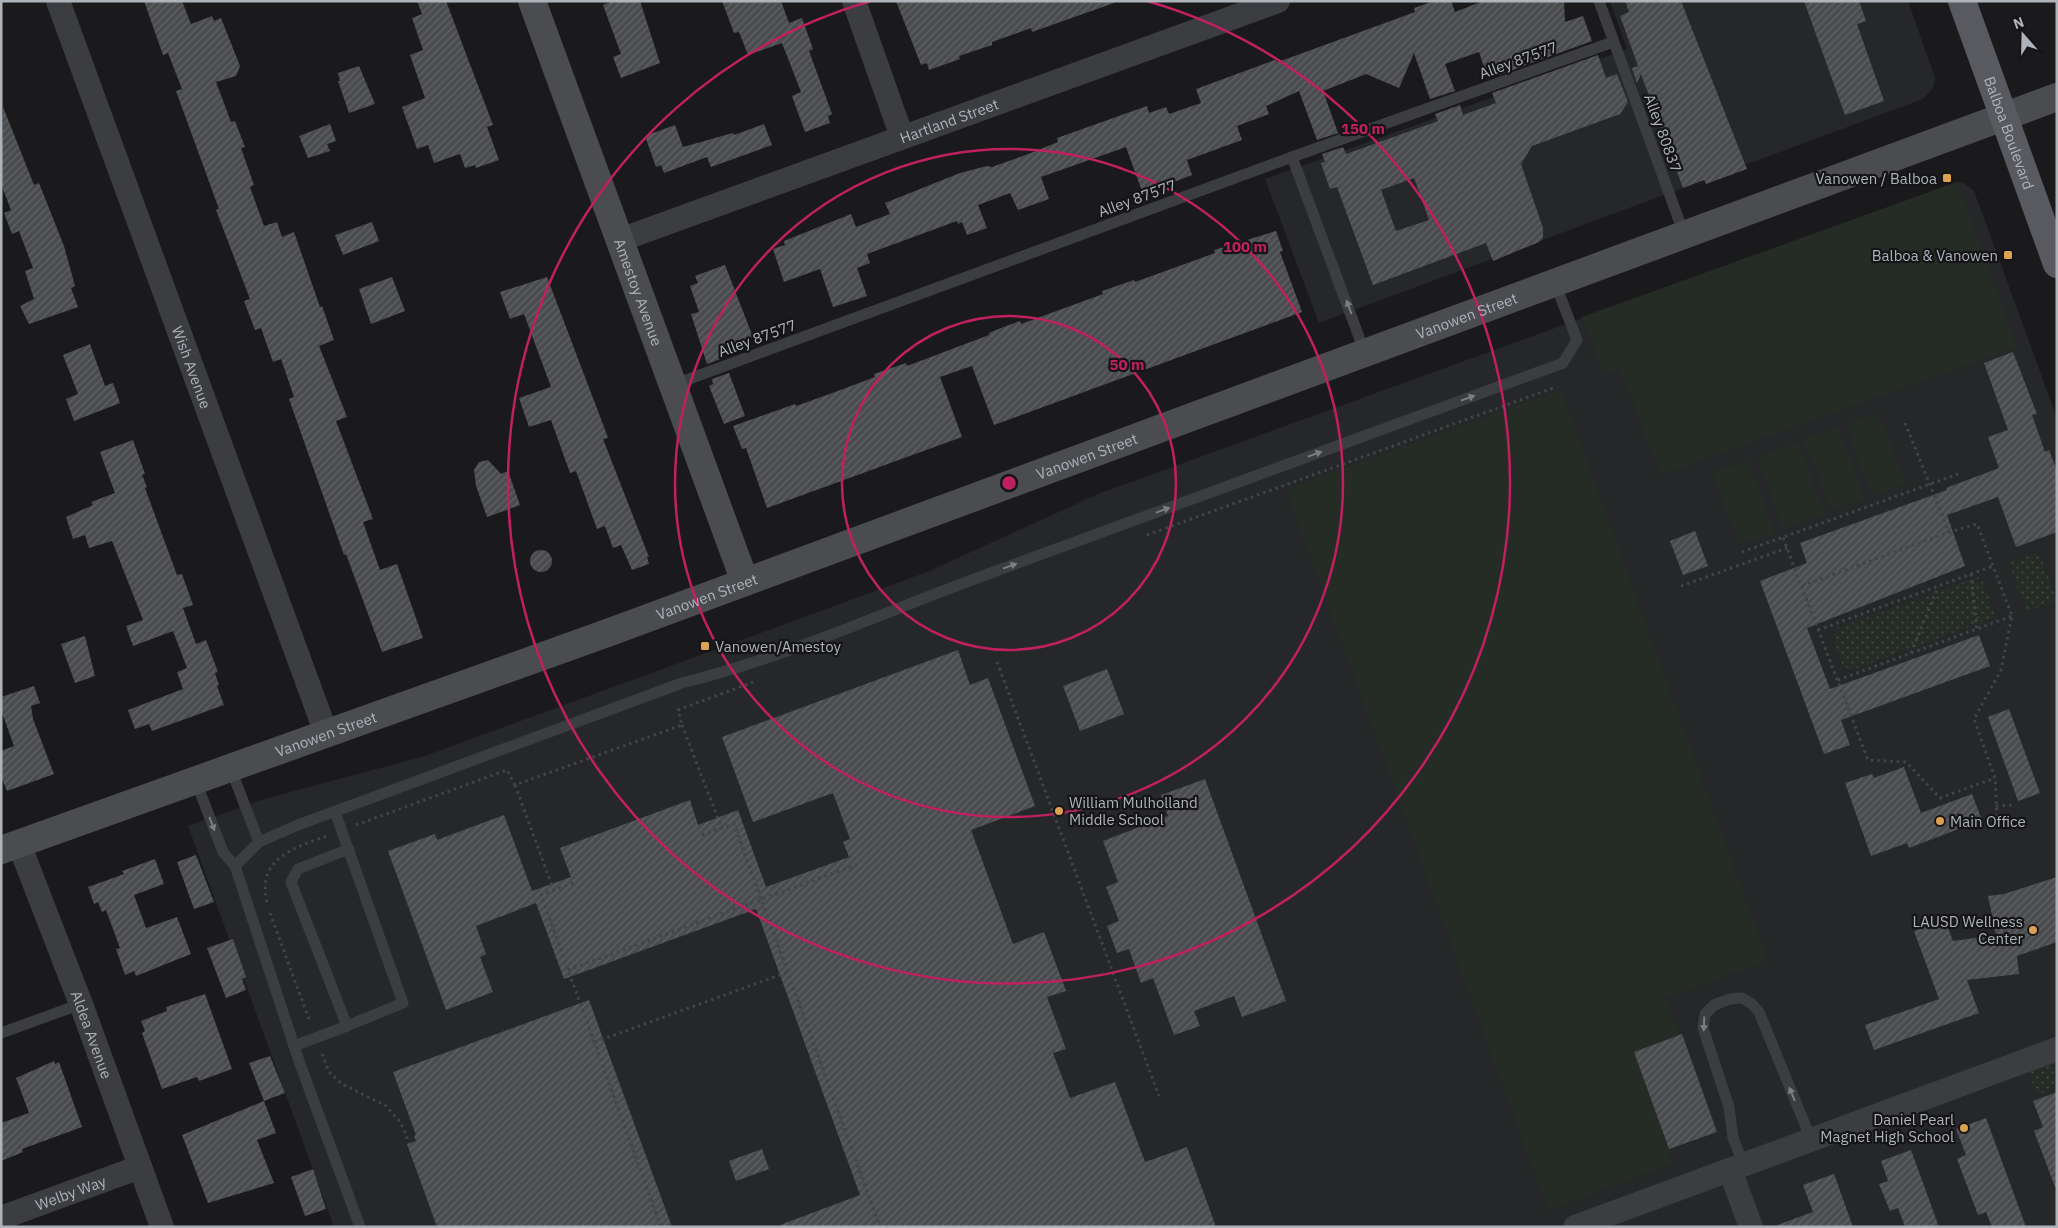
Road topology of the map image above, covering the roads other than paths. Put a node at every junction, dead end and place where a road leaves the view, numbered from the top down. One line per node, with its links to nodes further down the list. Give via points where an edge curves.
1 (58, 1): 19 (street, Wish Avenue)
2 (532, 1): 13 (main road, Amestoy Avenue)
3 (854, 1): 10 (street)
4 (1278, 1): 10 (street, Hartland Street)
5 (1599, 1): 7 (lane, Alley 80837)
6 (1962, 1): 9 (main road, Balboa Boulevard)
7 (1613, 42): 11 (lane, Alley 87577); 12 (lane, Alley 80837)
8 (2057, 97): 9 (main road, Vanowen Street)
9 (2005, 116): 12 (main road, Vanowen Street); 14 (main road, Balboa Boulevard)
10 (902, 138): 13 (street, Hartland Street)
11 (1292, 157): 16 (lane, one-way to 11); 17 (lane, Alley 87577)
12 (1684, 234): 15 (main road, Vanowen Street)
13 (620, 240): 17 (main road, Amestoy Avenue)
14 (2057, 264)
15 (1555, 283): 16 (main road, Vanowen Street); 22 (lane, one-way to 15, via 682,683 736,670 825,639 964,582 1563,363 1577,340)
16 (1365, 353): 18 (main road, Vanowen Street)
17 (673, 386): 18 (main road, Amestoy Avenue)
18 (745, 582): 19 (main road, Vanowen Street)
19 (326, 733): 20 (main road, Vanowen Street)
20 (230, 767): 21 (main road, Vanowen Street); 23 (lane)
21 (195, 779): 24 (main road, Vanowen Street); 26 (lane, one-way to 26, via 223,852)
22 (335, 812): 23 (lane); 25 (lane)
23 (259, 842): 26 (lane)
24 (10, 847): 27 (street, Aldea Avenue)
25 (349, 849): 28 (lane, via 298,869 292,882); 28 (lane, via 403,1003)
26 (234, 866): 30 (lane)
27 (81, 1004): 29 (lane); 33 (street, Aldea Avenue)
28 (347, 1026): 30 (lane)
29 (1, 1033)
30 (294, 1046): 37 (lane)
31 (2057, 1049): 32 (street)
32 (1811, 1139): 34 (street); 34 (lane, one-way to 34, via 1759,1012 1742,998 1714,1005 1705,1014 1703,1028 1729,1107)
33 (140, 1167): 35 (street, Welby Way); 36 (street, Aldea Avenue)
34 (1737, 1167): 38 (street); 39 (street)
35 (1, 1218)
36 (162, 1227)
37 (360, 1227)
38 (1575, 1227)
39 (1751, 1227)

